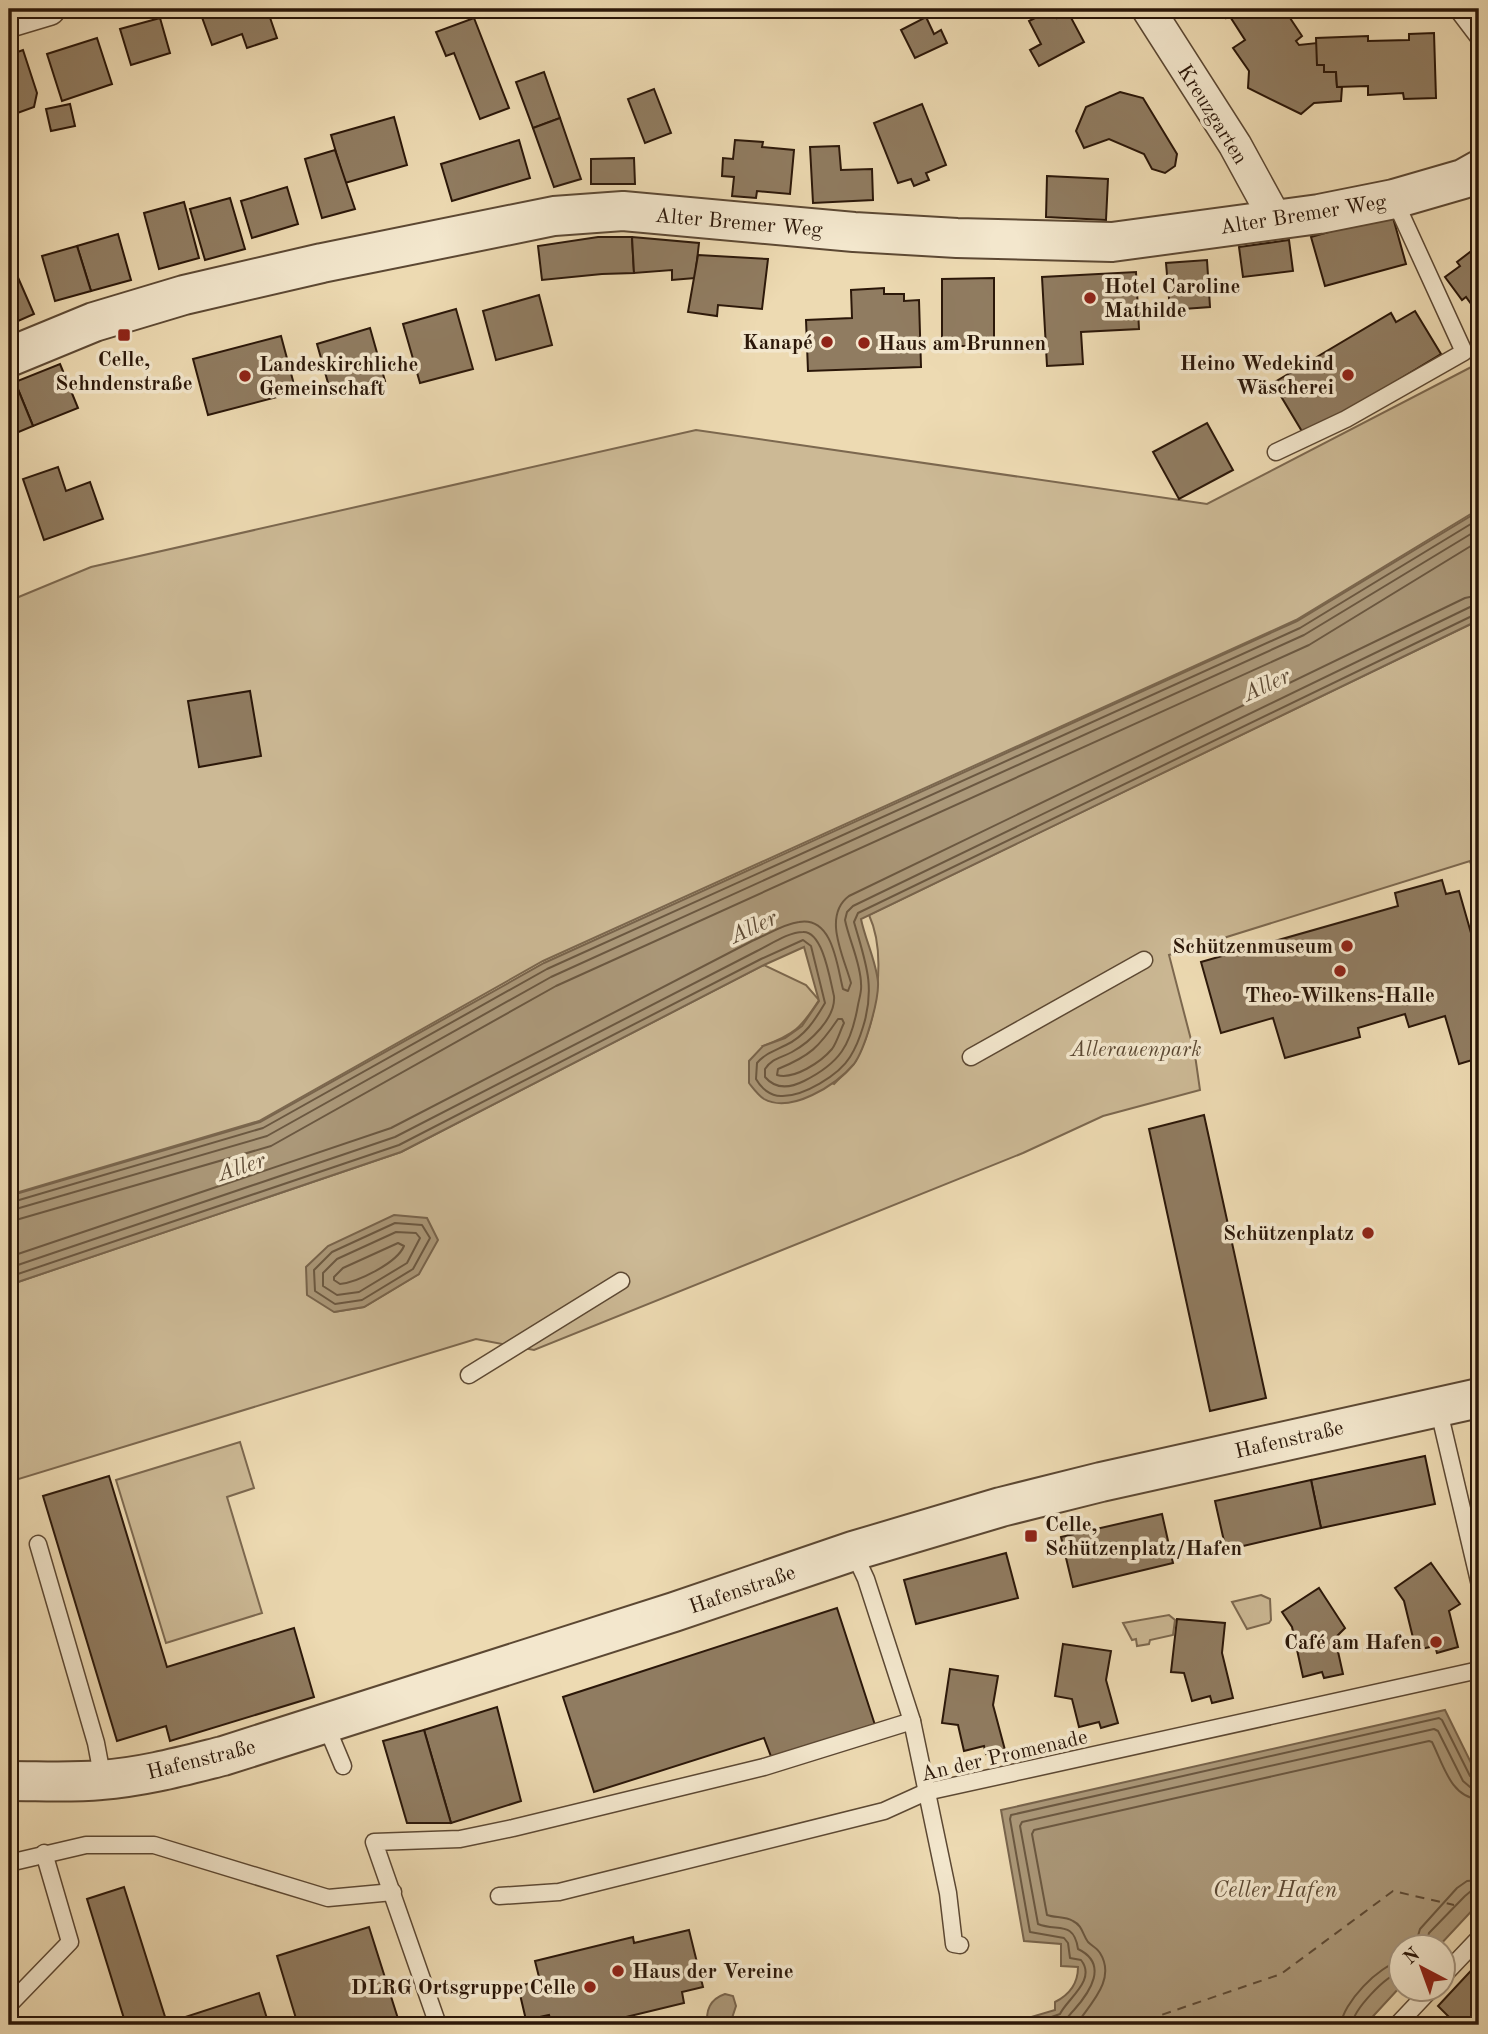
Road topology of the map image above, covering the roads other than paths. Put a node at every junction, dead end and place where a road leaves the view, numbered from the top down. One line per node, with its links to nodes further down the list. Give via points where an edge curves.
1 (49, 9): 4 (street)
2 (1148, 9): 8 (street, Kreuzgarten, via 1235,145)
3 (1457, 9): 5 (lane)
4 (9, 21)
5 (1479, 38)
6 (1479, 170): 7 (street, Alter Bremer Weg)
7 (1394, 199): 8 (street, Alter Bremer Weg); 10 (lane, via 1464,352 1346,419)
8 (1276, 220): 9 (street, Alter Bremer Weg, via 1112,242 865,233 623,211 554,216 184,295 94,322)
9 (9, 357)
10 (1276, 452)
11 (1144, 960): 12 (lane)
12 (971, 1057)
13 (621, 1281): 14 (lane)
14 (469, 1375)
15 (1479, 1398): 16 (street, Hafenstraße)
16 (1438, 1406): 18 (street, Hafenstraße, via 1101,1482); 19 (lane)
17 (37, 1544): 24 (lane)
18 (853, 1551): 21 (lane); 22 (street, Hafenstraße)
19 (1479, 1581)
20 (1479, 1670): 26 (lane, An der Promenade)
21 (912, 1721): 26 (lane); 29 (lane, via 764,1767 513,1828 460,1839 374,1842)
22 (325, 1723): 23 (lane); 24 (street, Hafenstraße, via 165,1771)
23 (343, 1766)
24 (103, 1780): 25 (street, Hafenstraße)
25 (9, 1781)
26 (926, 1792): 30 (lane, An der Promenade, via 884,1811 559,1892); 32 (lane, via 948,1892 954,1944)
27 (44, 1853): 28 (lane); 29 (lane, via 86,1844 154,1845 328,1898); 35 (lane, via 70,1942)
28 (9, 1863)
29 (393, 1892): 36 (lane)
30 (499, 1896)
31 (1479, 1938): 33 (lane)
32 (960, 1945)
33 (1456, 1963)
34 (1419, 2002): 37 (lane)
35 (9, 2005)
36 (438, 2025)
37 (1397, 2025)

